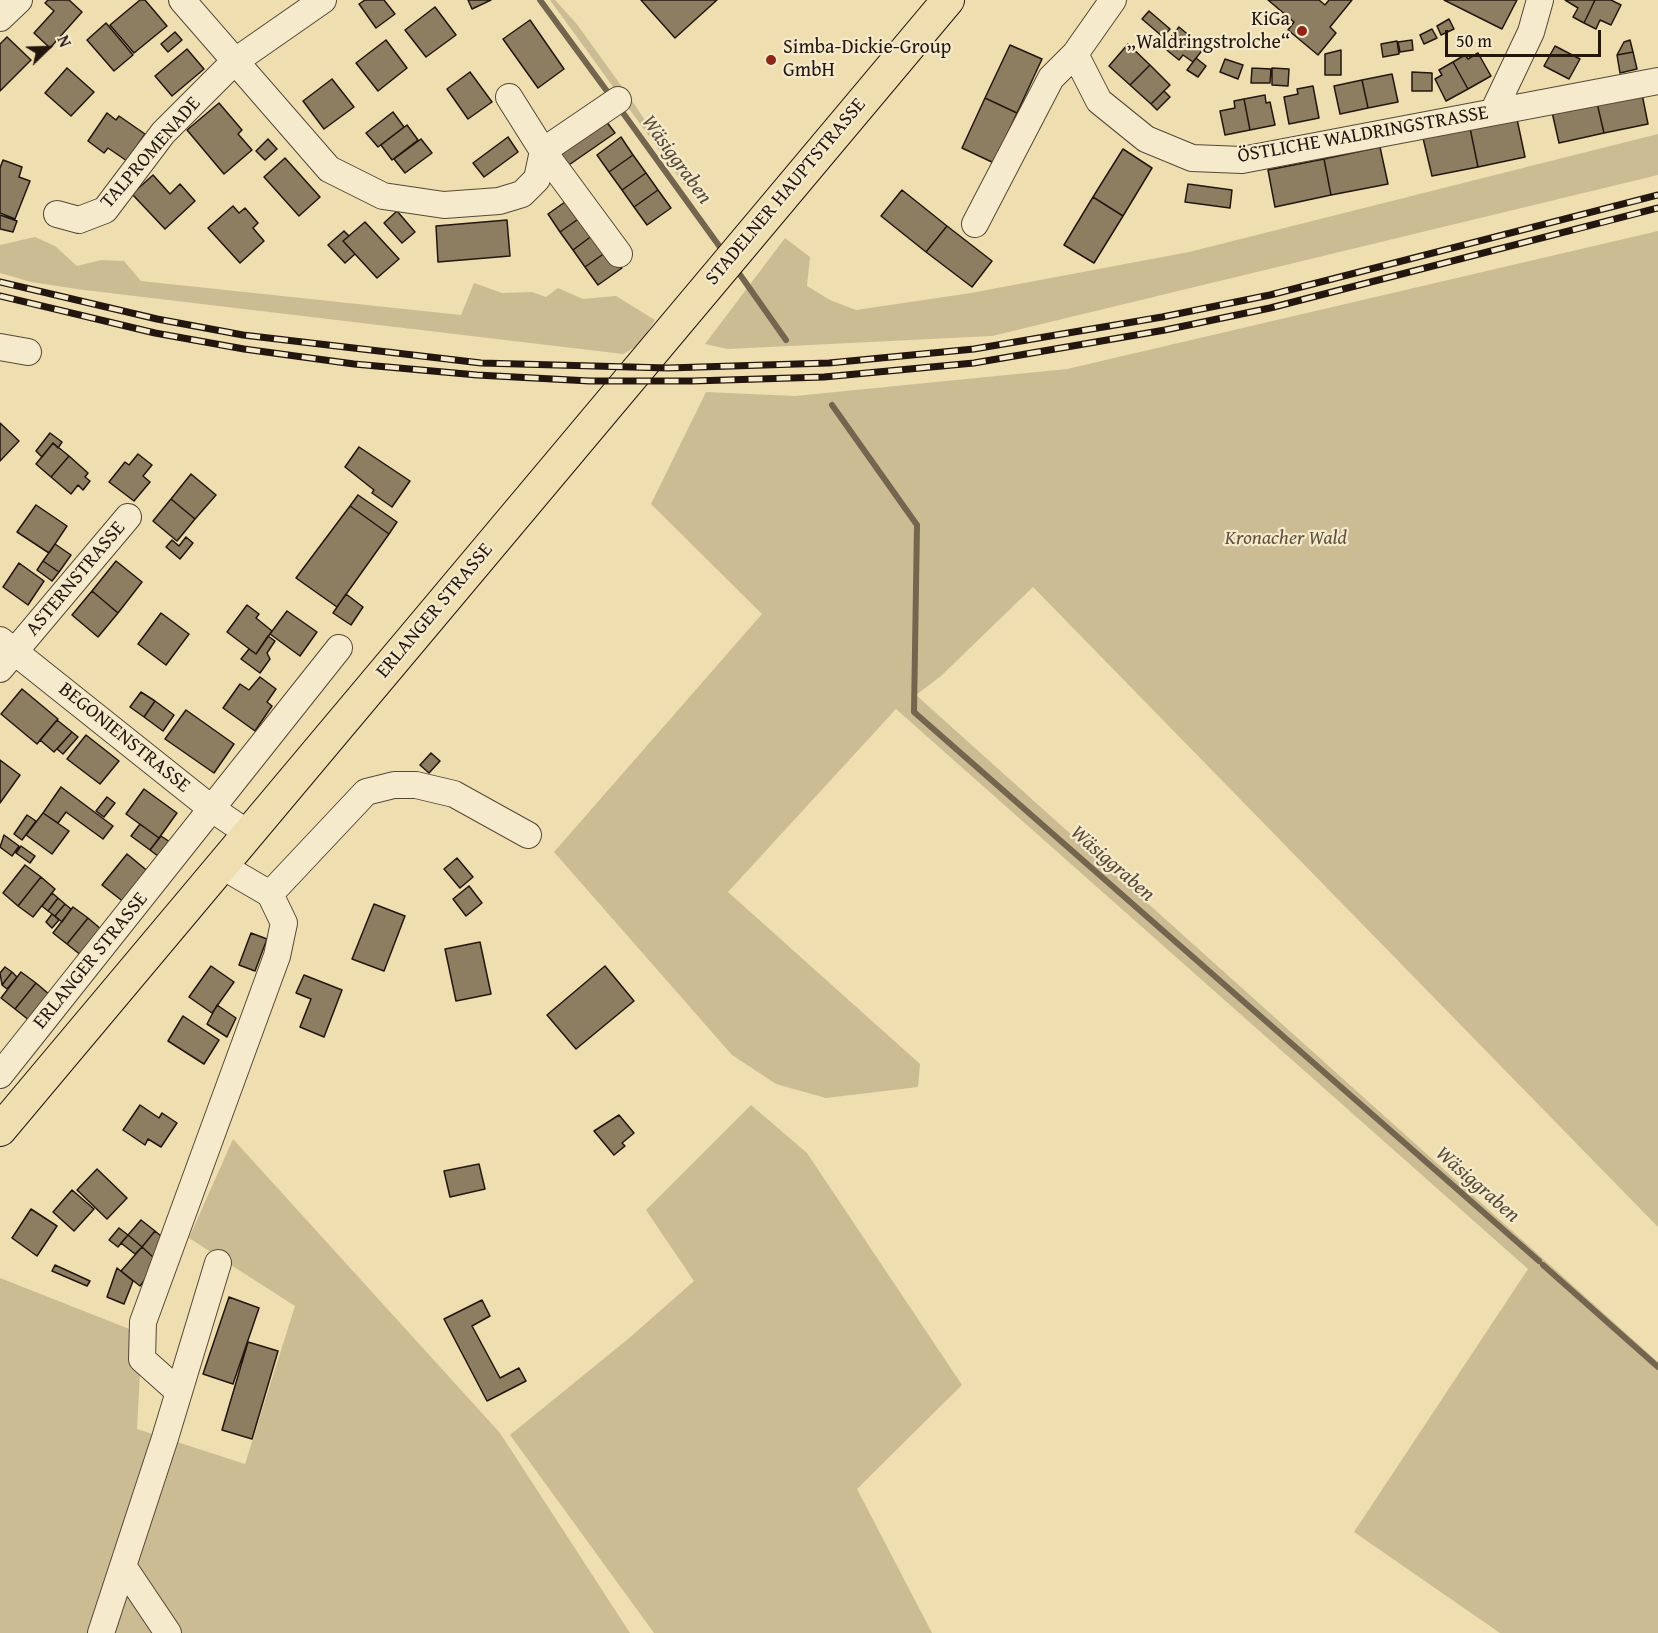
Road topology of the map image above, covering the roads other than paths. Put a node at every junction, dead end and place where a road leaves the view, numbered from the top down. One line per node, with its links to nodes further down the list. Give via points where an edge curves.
1 (19, 0): 7 (street)
2 (182, 0): 9 (street)
3 (323, 0): 9 (street, TALPROMENADE)
4 (948, 0): 20 (main road, STADELNER HAUPTSTRASSE)
5 (1113, 0): 8 (street)
6 (1540, 0): 13 (street, via 1531,32)
7 (0, 18)
8 (1075, 54): 13 (street, ÖSTLICHE WALDRINGSTRASSE, via 1099,100 1146,139 1192,158 1242,160); 16 (street, via 1051,78)
9 (234, 62): 14 (street, via 329,169 383,196 444,205 499,201 522,194 537,179); 15 (street, TALPROMENADE, via 163,133 105,210 79,220)
10 (1658, 81): 13 (street, ÖSTLICHE WALDRINGSTRASSE)
11 (509, 97): 14 (street)
12 (618, 100): 14 (street)
13 (1493, 112)
14 (543, 151): 17 (street)
15 (57, 214)
16 (975, 225)
17 (619, 254)
18 (0, 347): 19 (street)
19 (28, 352)
20 (648, 356): 25 (main road, ERLANGER STRASSE)
21 (128, 517): 23 (street, ASTERNSTRASSE)
22 (339, 648): 24 (street, ERLANGER STRASSE)
23 (5, 653): 24 (street, BEGONIENSTRASSE)
24 (212, 809): 25 (street, BEGONIENSTRASSE); 29 (street, ERLANGER STRASSE)
25 (249, 834): 27 (main road, ERLANGER STRASSE)
26 (528, 835): 28 (street, via 454,794 416,785 375,789 366,792)
27 (222, 866): 28 (street); 30 (main road, ERLANGER STRASSE)
28 (270, 894): 32 (street, via 284,923 277,956 143,1322 142,1359)
29 (0, 1075)
30 (0, 1130)
31 (218, 1263): 32 (street)
32 (179, 1392): 33 (street)
33 (123, 1566): 34 (street); 35 (street)
34 (101, 1633)
35 (168, 1633)

